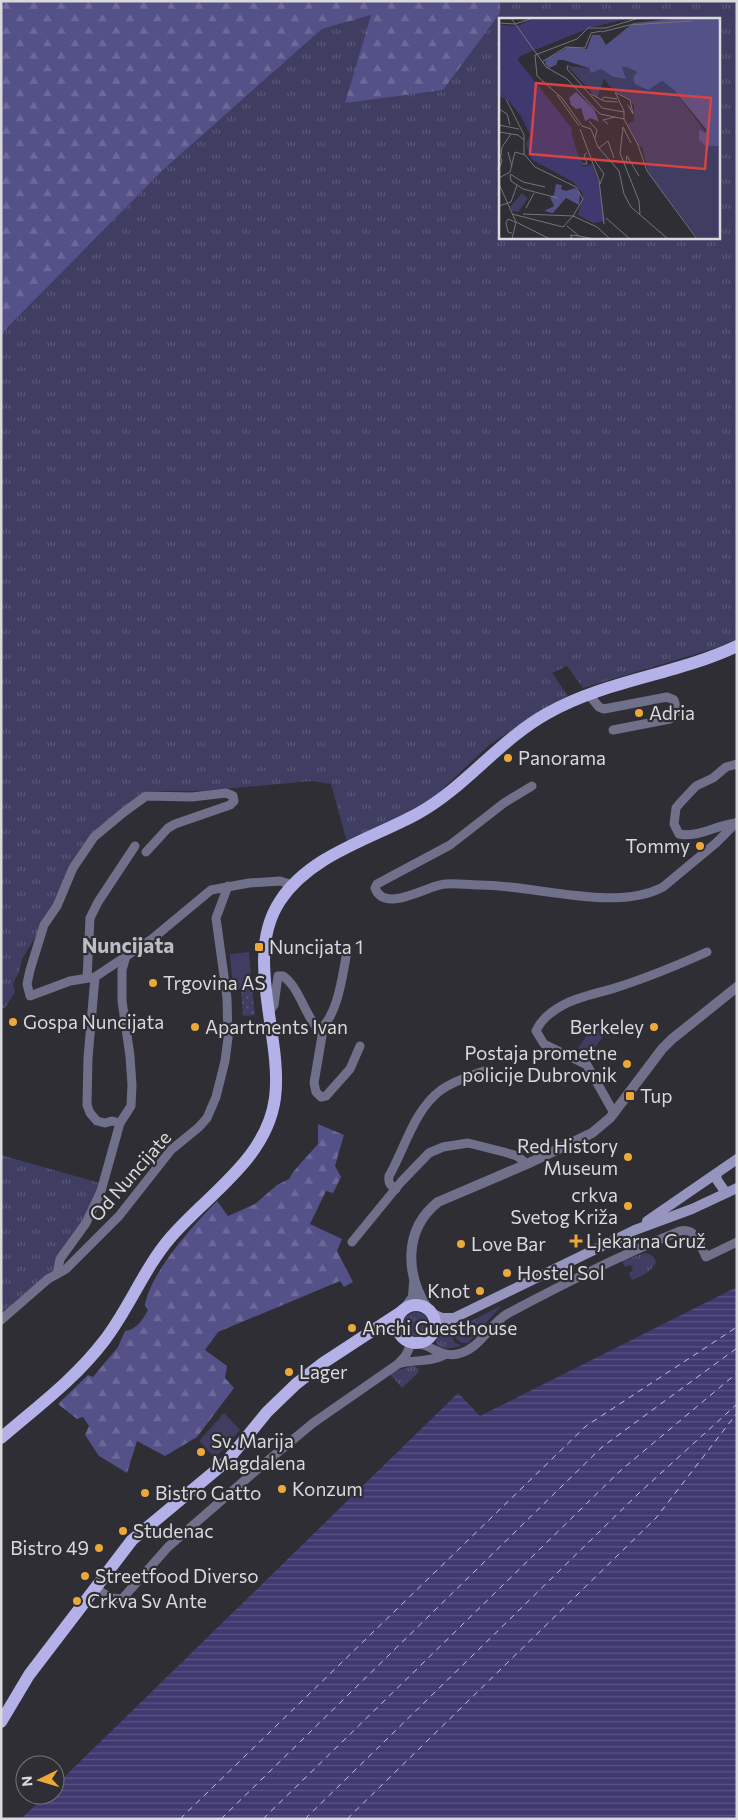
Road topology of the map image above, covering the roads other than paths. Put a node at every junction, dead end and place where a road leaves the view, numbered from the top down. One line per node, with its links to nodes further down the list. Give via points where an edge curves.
1 (737, 646): 2 (main road)
2 (589, 695): 3 (street, via 604,709 667,697 674,700 677,711 670,719); 9 (main road, via 547,713 521,730 422,811 326,860)
3 (614, 730)
4 (737, 764): 6 (street, via 726,767 696,786 676,808 674,824 679,834 687,836)
5 (532, 786): 6 (street, via 504,803 450,845 377,884 375,888 379,894 387,899 415,894 440,884 494,885 609,897 641,895 663,887 716,844)
6 (736, 822)
7 (135, 846): 14 (street, via 90,918)
8 (146, 852): 14 (street, via 168,828 230,805 234,801 233,796 226,793 146,796 94,837 73,868 57,906 44,925 27,984 30,996)
9 (293, 885): 10 (street, via 280,881); 16 (main road, via 277,904 267,930 264,959)
10 (228, 886): 13 (street, via 211,890 152,939); 31 (street, Od Nuncijate, via 216,918 227,998 228,1038 216,1097 207,1118 172,1150 119,1216)
11 (348, 952): 17 (street, via 334,1011)
12 (707, 952): 20 (street, via 618,988 569,1002 539,1023 536,1031 544,1044 587,1065)
13 (126, 956): 14 (street); 21 (street, Od Nuncijate, via 122,970 122,1001 132,1085 131,1106)
14 (91, 977): 21 (street, via 87,1105 97,1121)
15 (737, 987): 20 (street, via 662,1049)
16 (269, 1012): 17 (street, via 274,1005 278,976 283,976 293,986 310,1019); 43 (main road, via 276,1063 275,1099 268,1125 257,1145 236,1172 170,1238 114,1328 90,1358 56,1392)
17 (320, 1030): 18 (street, via 322,1043 314,1083 321,1097 326,1096 350,1069)
18 (360, 1046)
19 (484, 1070): 26 (street, via 450,1084 425,1107 389,1176 391,1186)
20 (614, 1113): 23 (street, via 592,1133)
21 (120, 1123): 31 (street, Od Nuncijate, via 101,1191 86,1223 60,1259)
22 (737, 1159): 24 (main road)
23 (527, 1164): 26 (street, via 504,1152 468,1143 454,1144 421,1159); 32 (street, via 430,1208 419,1223 412,1245)
24 (716, 1174): 27 (main road); 28 (main road)
25 (737, 1188): 27 (main road)
26 (396, 1190): 29 (street)
27 (726, 1193): 28 (main road)
28 (635, 1230): 35 (main road)
29 (352, 1242)
30 (737, 1242): 41 (street, via 706,1257 693,1232 680,1231 505,1315 467,1351 455,1355)
31 (57, 1274): 36 (street, Od Nuncijate)
32 (414, 1282): 33 (street, via 413,1297); 34 (street)
33 (403, 1310): 34 (main road, via 416,1304); 37 (main road, via 397,1322); 39 (main road)
34 (430, 1311): 35 (main road, via 442,1318); 38 (main road, via 435,1320)
35 (454, 1318): 38 (main road)
36 (1, 1320)
37 (400, 1333): 39 (main road, via 390,1330); 40 (main road)
38 (433, 1333): 40 (main road, via 424,1341); 41 (street, via 433,1346)
39 (368, 1334): 44 (main road, via 296,1384 272,1407 227,1461 132,1540)
40 (415, 1342): 41 (street); 42 (street)
41 (440, 1353): 42 (street, via 433,1359)
42 (398, 1364): 44 (street, via 345,1399 288,1444 168,1547 122,1599 104,1595)
43 (1, 1438)
44 (95, 1588): 45 (main road, via 29,1675)
45 (1, 1722)

